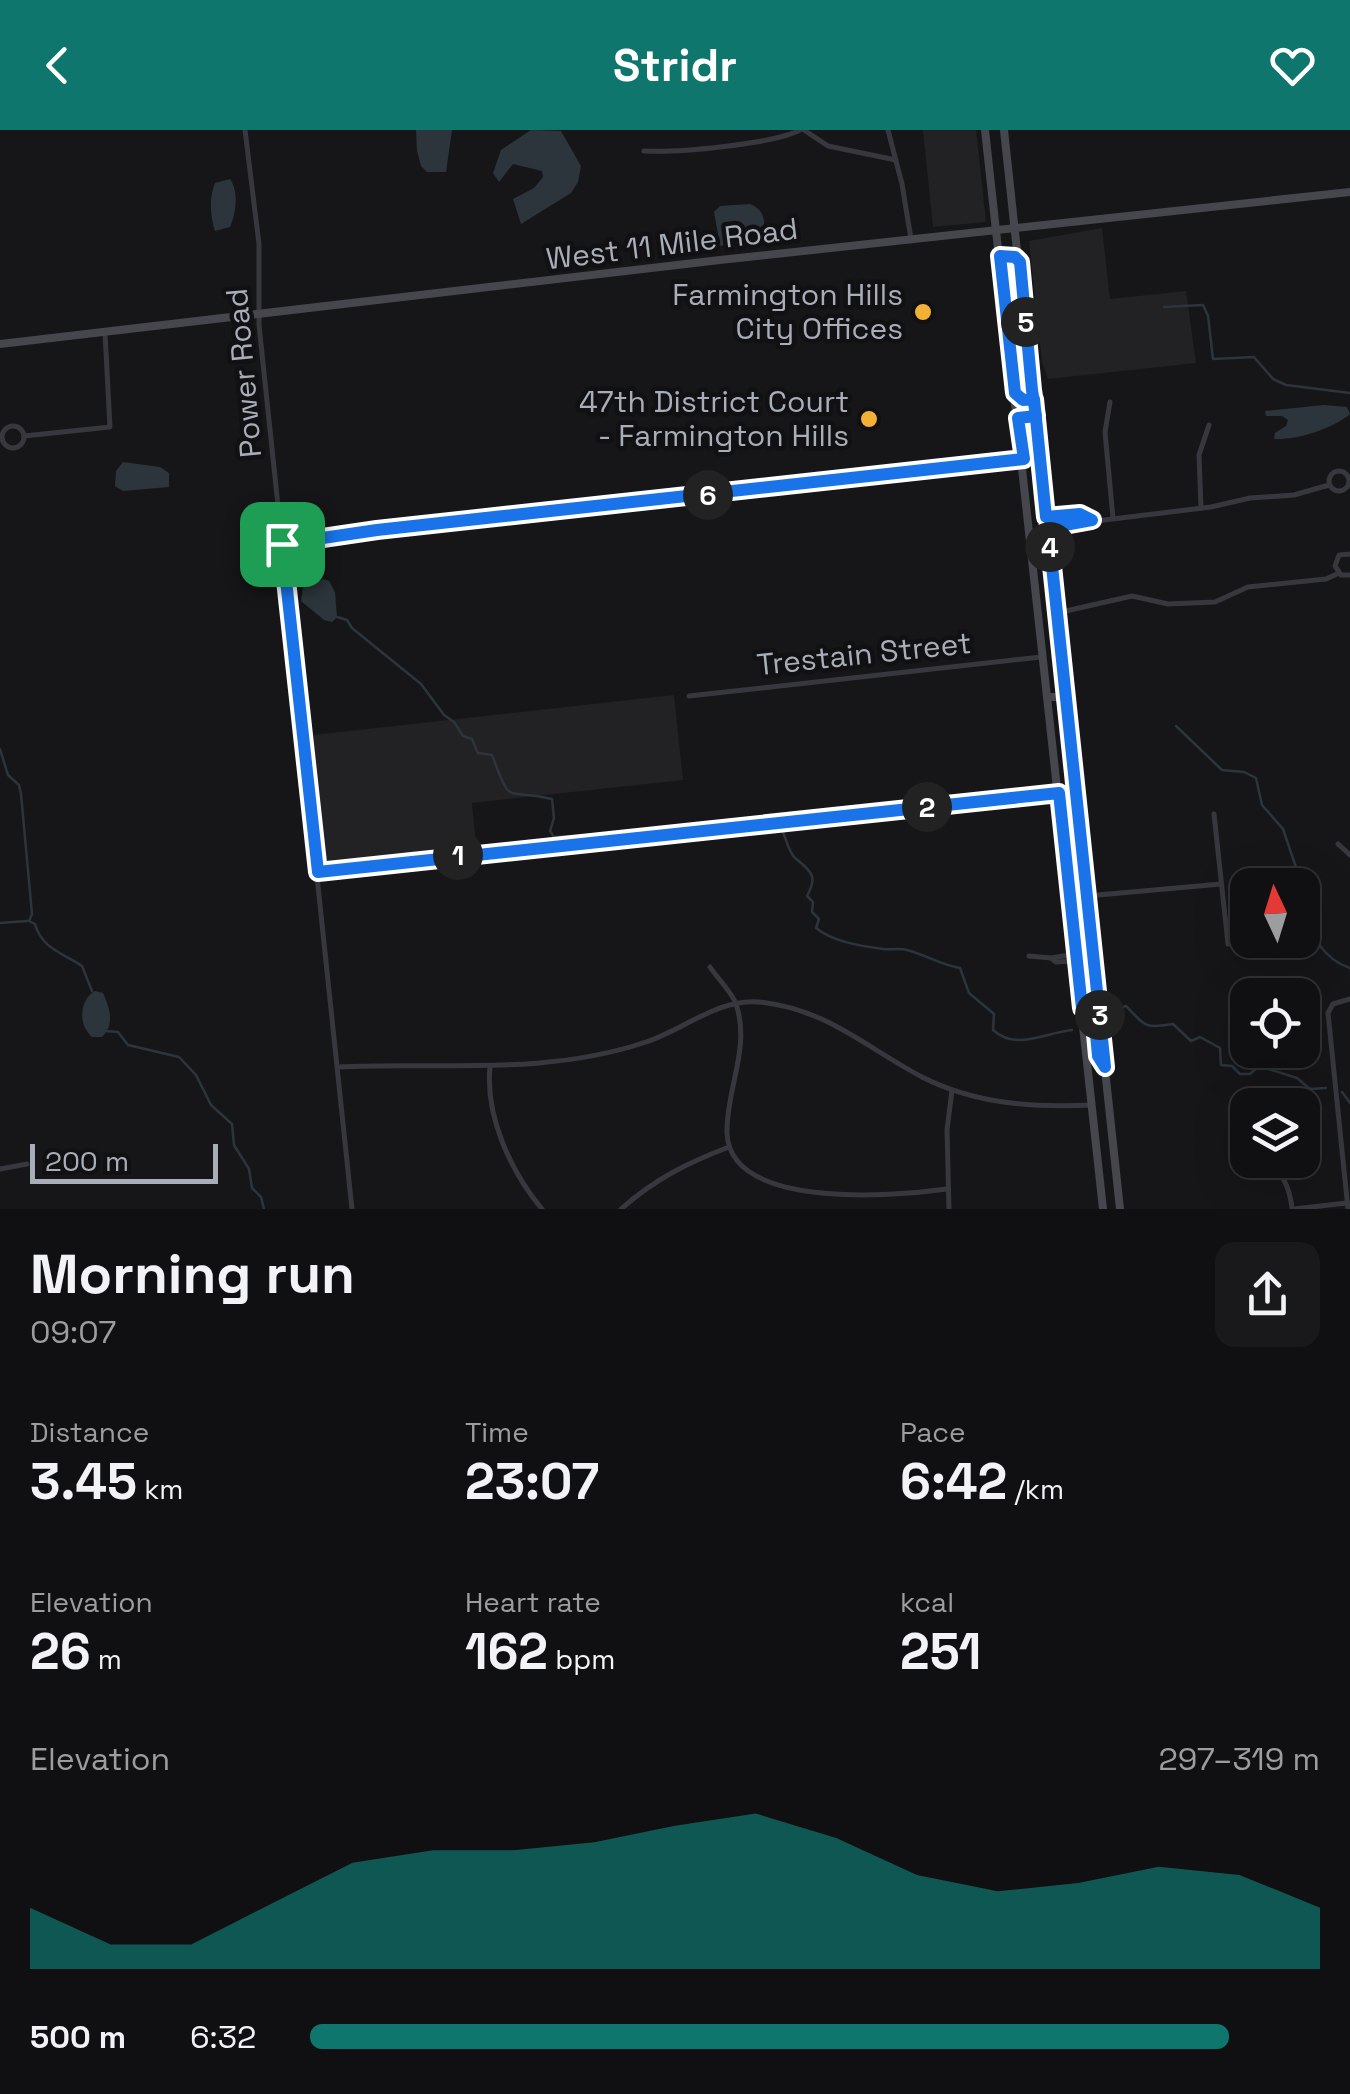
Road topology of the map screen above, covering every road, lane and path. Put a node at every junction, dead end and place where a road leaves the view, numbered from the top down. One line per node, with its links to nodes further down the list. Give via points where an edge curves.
1 (246, 130): 16 (street, Power Road, via 259,244)
2 (802, 130): 6 (street); 7 (street, via 828,146)
3 (888, 130): 7 (street)
4 (985, 130): 9 (main road)
5 (1005, 130): 10 (main road)
6 (644, 151)
7 (896, 160): 13 (street)
8 (1350, 192): 11 (main road, West 11 Mile Road)
9 (993, 200): 10 (main road); 12 (main road)
10 (1014, 207): 11 (main road)
11 (1016, 230): 12 (main road, West 11 Mile Road); 15 (main road)
12 (996, 231): 13 (main road, West 11 Mile Road); 14 (main road)
13 (911, 240): 16 (main road, West 11 Mile Road)
14 (1000, 256): 15 (main road); 19 (main road)
15 (1020, 262): 20 (main road)
16 (258, 315): 17 (main road, West 11 Mile Road); 33 (street, Power Road)
17 (105, 332): 18 (main road, West 11 Mile Road); 25 (street, via 110,427)
18 (0, 344)
19 (1015, 393): 20 (main road); 23 (main road)
20 (1034, 399): 22 (main road)
21 (1110, 402): 30 (street, via 1105,432)
22 (1036, 416): 23 (main road); 29 (main road)
23 (1018, 418): 26 (main road)
24 (1209, 424): 28 (street, via 1199,455)
25 (24, 436): 25 (street, via 14,426 2,438 14,448)
26 (1024, 459): 32 (main road, via 1034,458); 33 (street); 37 (main road)
27 (1330, 485): 27 (street, via 1344,491 1349,479 1336,472); 28 (street)
28 (1201, 508): 30 (street)
29 (1046, 517): 31 (street, via 1080,514); 32 (main road)
30 (1114, 518): 31 (street)
31 (1092, 520): 32 (street)
32 (1048, 531): 38 (main road)
33 (282, 544): 49 (street, Power Road)
34 (1350, 554): 35 (street, via 1337,558)
35 (1338, 572): 36 (street); 38 (street, via 1248,587 1215,602 1168,604 1132,596)
36 (1350, 575)
37 (1038, 606): 38 (main road); 39 (main road)
38 (1057, 613): 42 (main road)
39 (1044, 657): 40 (street, Trestain Street); 41 (main road)
40 (688, 696)
41 (1049, 697): 42 (main road, via 1061,701); 43 (main road)
42 (1074, 774): 48 (main road)
43 (1059, 793): 46 (main road); 49 (street)
44 (1214, 814): 50 (street)
45 (1338, 844): 47 (street)
46 (1064, 851): 48 (main road); 54 (main road)
47 (1350, 856)
48 (1083, 860): 51 (main road)
49 (318, 872): 59 (street, Power Road)
50 (1221, 884): 51 (street); 52 (street)
51 (1087, 896): 61 (main road)
52 (1228, 944)
53 (1028, 956): 54 (street)
54 (1076, 958): 58 (main road)
55 (710, 967): 57 (street)
56 (1350, 999): 71 (street, via 1328,1012)
57 (736, 1002): 60 (street, via 608,1054); 62 (street, via 773,1003 822,1017); 64 (street, via 741,1042 728,1116)
58 (1082, 1008): 61 (main road, via 1094,1012); 63 (main road)
59 (338, 1067): 60 (street); 72 (street, Power Road)
60 (490, 1067): 73 (street, via 500,1131)
61 (1105, 1067): 70 (main road)
62 (952, 1090): 63 (street, via 1022,1105); 68 (street)
63 (1092, 1105): 69 (main road)
64 (730, 1147): 68 (street, via 748,1175 776,1191 846,1198); 74 (street, via 654,1180)
65 (27, 1164): 66 (street)
66 (0, 1169)
67 (1283, 1178): 78 (street)
68 (946, 1189): 75 (street)
69 (1101, 1191): 70 (main road); 76 (main road)
70 (1119, 1197): 77 (main road)
71 (1347, 1206): 78 (street)
72 (352, 1209)
73 (542, 1209)
74 (621, 1209)
75 (949, 1209)
76 (1103, 1209)
77 (1120, 1209)
78 (1293, 1209)

